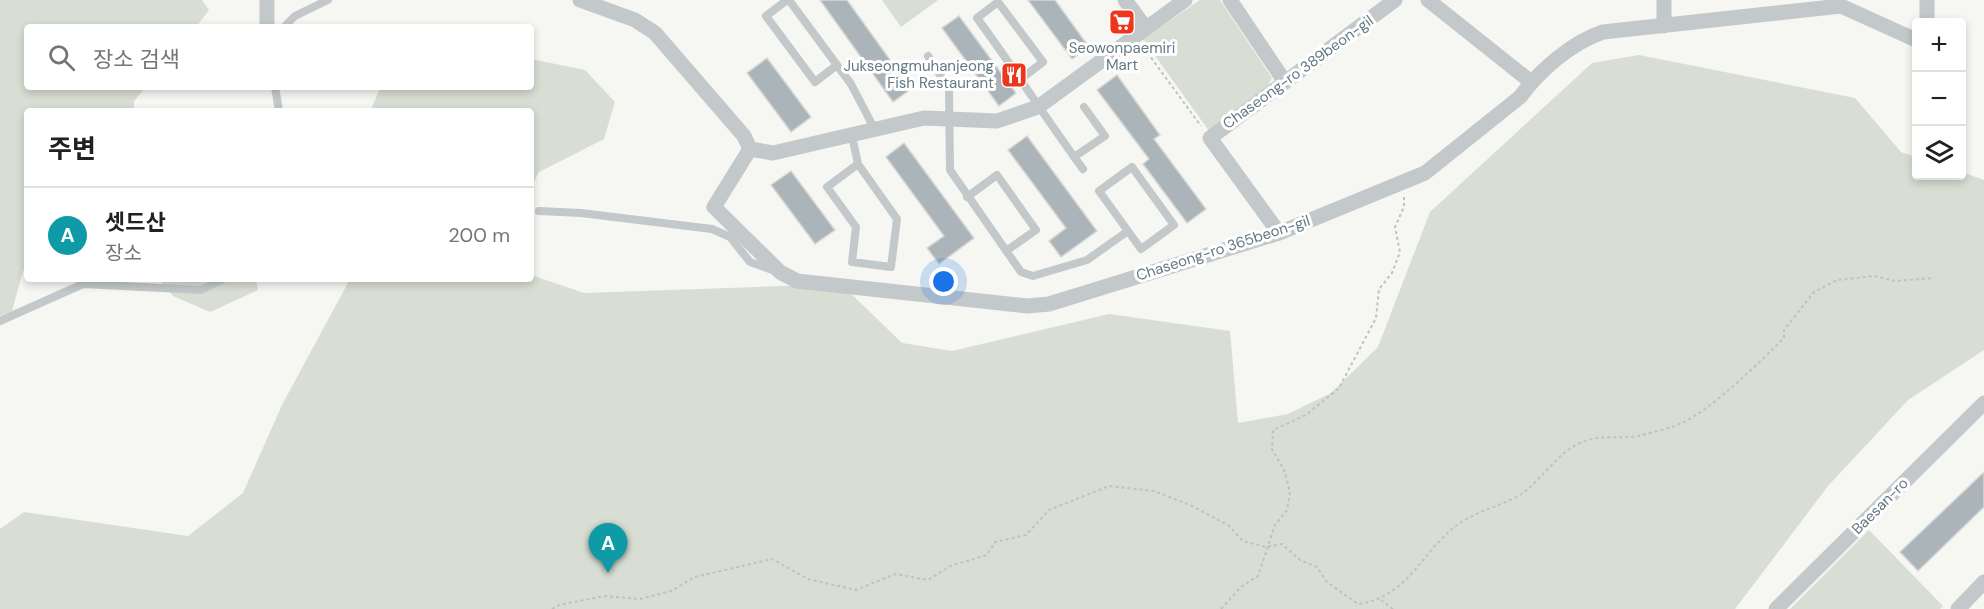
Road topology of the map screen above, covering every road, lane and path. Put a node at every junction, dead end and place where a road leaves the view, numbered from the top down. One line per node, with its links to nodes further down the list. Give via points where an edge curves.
1 (267, 0): 13 (street)
2 (328, 0): 14 (lane)
3 (584, 0): 31 (street, via 635,20 655,33 744,136)
4 (788, 0): 19 (lane); 19 (lane, via 766,16 815,82)
5 (1125, 0): 16 (street)
6 (1185, 0): 16 (street)
7 (1230, 0): 21 (street)
8 (1395, 0): 21 (street, Chaseong-ro 389beon-gil)
9 (1428, 0): 22 (street)
10 (1664, 0): 15 (street)
11 (1927, 0): 12 (street)
12 (1927, 18)
13 (267, 24)
14 (287, 24)
15 (1664, 27): 17 (street, Chaseong-ro 365beon-gil, via 1841,6); 22 (street, Chaseong-ro 365beon-gil, via 1593,35)
16 (1140, 31): 24 (street); 30 (path)
17 (1912, 38)
18 (928, 56): 27 (lane, via 949,89)
19 (837, 65): 28 (lane)
20 (1022, 78): 20 (lane, via 1043,62 998,2 977,18); 24 (lane)
21 (1285, 82): 30 (street, Chaseong-ro 389beon-gil)
22 (1531, 82): 35 (street, Chaseong-ro 365beon-gil, via 1520,98 1425,173)
23 (276, 90): 26 (lane)
24 (1038, 107): 27 (street, via 997,121); 32 (lane)
25 (1084, 107): 32 (lane, via 1104,136)
26 (278, 108)
27 (949, 118): 28 (street, via 924,118); 36 (lane, via 950,170)
28 (875, 130): 29 (street)
29 (852, 136): 31 (street, via 773,153); 33 (lane)
30 (1210, 138): 39 (street, Chaseong-ro 389beon-gil)
31 (750, 149): 41 (street, Chaseong-ro 365beon-gil, via 714,207)
32 (1074, 157): 34 (lane)
33 (858, 164): 33 (lane, via 826,187 856,227 852,262 891,267 897,219)
34 (1083, 169)
35 (1401, 183): 39 (street, Chaseong-ro 365beon-gil); 46 (path, via 1404,207 1395,227 1400,252 1380,289 1376,318 1339,388 1306,415 1273,430 1272,449 1290,492 1287,510 1275,525)
36 (967, 197): 40 (lane); 40 (lane, via 997,175 1036,230)
37 (539, 211): 41 (lane, via 711,229 730,237 750,262)
38 (1128, 231): 38 (lane, via 1142,249 1174,225 1132,167 1099,191); 40 (lane, via 1087,260 1033,276 1021,272)
39 (1279, 233): 41 (street, Chaseong-ro 365beon-gil, via 1038,305 797,281)
40 (1006, 251)
41 (780, 272)
42 (1934, 278): 48 (path, via 1895,281 1874,276 1837,280 1814,292 1784,330 1784,338 1769,353 1682,423 1635,436 1588,440 1576,446 1521,493 1462,521 1439,541 1419,567)
43 (217, 282): 44 (lane, via 201,290 83,285)
44 (0, 321)
45 (1984, 403): 52 (street, Baesan-ro)
46 (1266, 547): 48 (path, via 1282,544 1300,560 1317,567 1327,582 1358,604); 49 (path, via 1243,541 1228,525 1190,504 1154,491 1109,486 1049,510 1026,535 995,542 987,555 950,566 928,580 894,574 856,590 808,579 772,559 695,576 671,591 640,599 605,596); 50 (path, via 1258,576 1241,587)
47 (1984, 582): 53 (street)
48 (1381, 599): 51 (path)
49 (552, 609)
50 (1221, 609)
51 (1393, 609)
52 (1776, 609)
53 (1958, 609)

